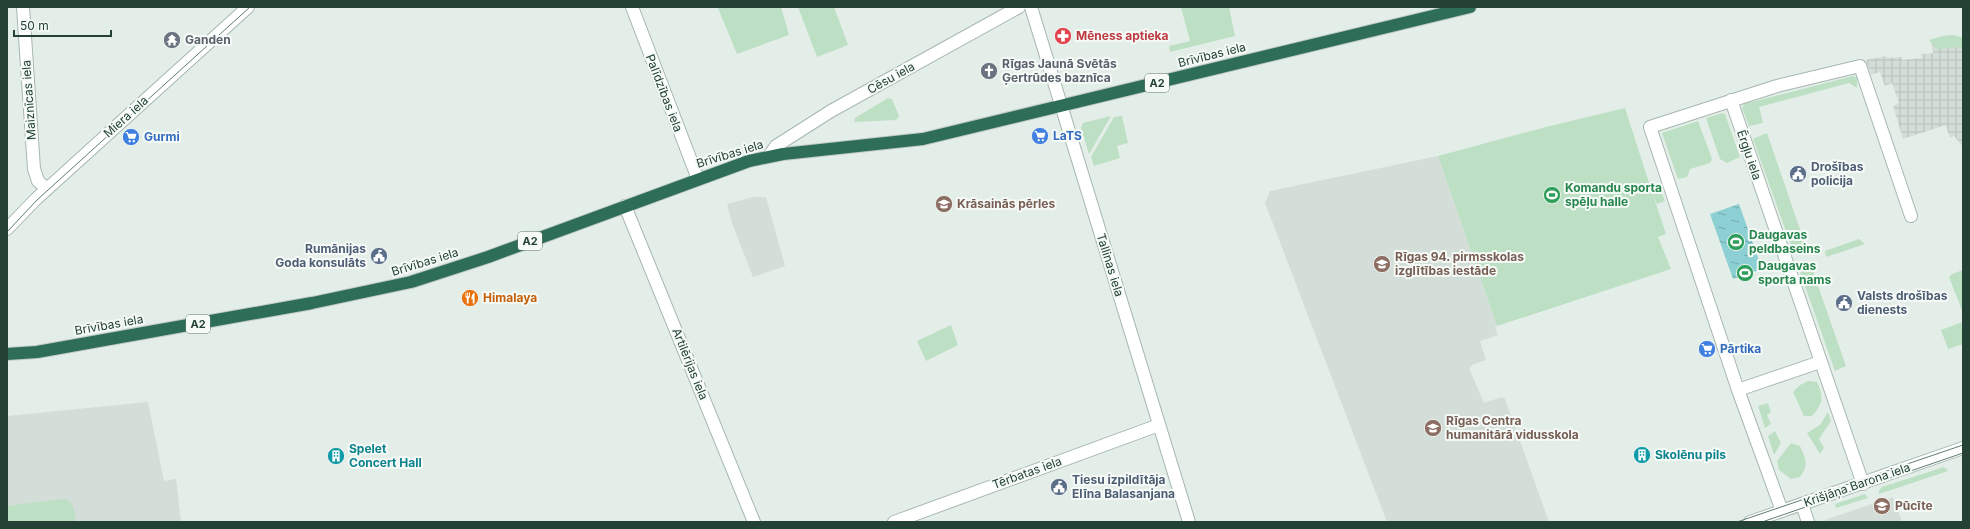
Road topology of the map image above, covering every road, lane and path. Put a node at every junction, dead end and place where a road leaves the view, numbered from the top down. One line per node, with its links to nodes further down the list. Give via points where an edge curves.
1 (23, 7): 11 (street, Maiznīcas iela, via 34,169 38,181)
2 (248, 7): 11 (street, Miera iela)
3 (632, 7): 10 (street, Palīdzības iela)
4 (1019, 7): 9 (street, Cēsu iela, via 831,111 776,146)
5 (1031, 7): 8 (street, Tallinas iela)
6 (1470, 7): 8 (highway, Brīvības iela / A2)
7 (1732, 100): 13 (street, via 1860,66); 16 (street, Ērgļu iela); 17 (street, via 1650,126)
8 (1061, 107): 9 (highway, Brīvības iela / A2, via 923,140); 18 (street, Tallinas iela)
9 (769, 156): 10 (highway, Brīvības iela / A2)
10 (698, 179): 12 (highway, Brīvības iela / A2)
11 (47, 189): 14 (street, Miera iela)
12 (624, 206): 15 (highway, Brīvības iela / A2, via 488,257 405,284 37,352); 23 (street, Artilērijas iela)
13 (1911, 216)
14 (7, 229)
15 (7, 354)
16 (1820, 362): 17 (street); 20 (street, Ērgļu iela)
17 (1738, 390): 22 (street)
18 (1159, 425): 24 (street, Tērbatas iela); 25 (street, Tallinas iela)
19 (1963, 448): 20 (street, Krišjāņa Barona iela)
20 (1863, 484): 21 (street, Krišjāņa Barona iela)
21 (1802, 504): 22 (street, Krišjāņa Barona iela); 27 (street)
22 (1782, 511): 26 (street, Krišjāņa Barona iela)
23 (754, 522)
24 (894, 522)
25 (1190, 522)
26 (1750, 522)
27 (1808, 522)

